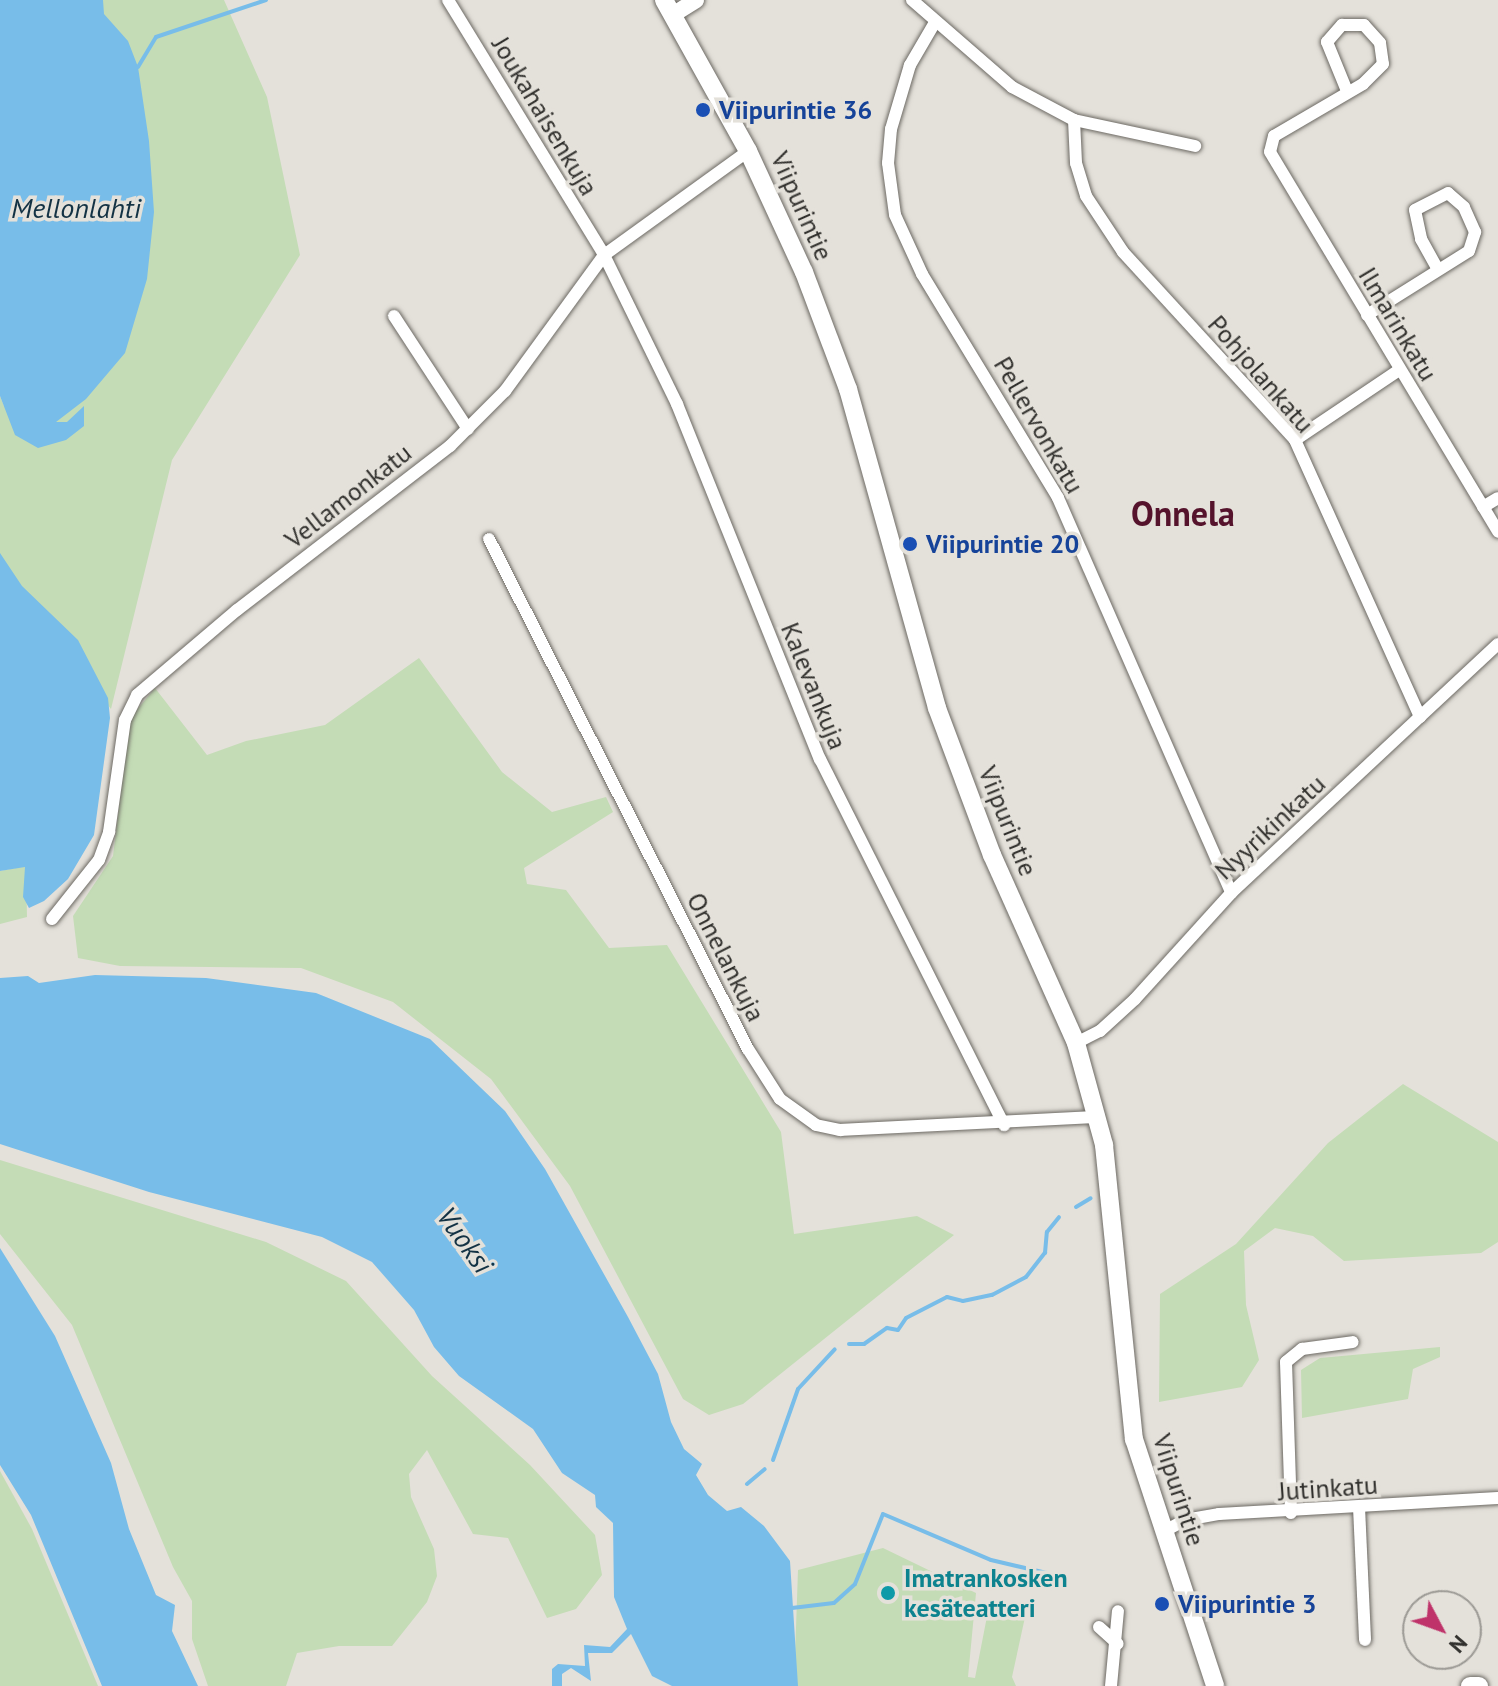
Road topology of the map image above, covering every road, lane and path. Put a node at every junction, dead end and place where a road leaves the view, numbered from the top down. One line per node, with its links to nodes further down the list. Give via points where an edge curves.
1 (448, 0): 10 (street, Joukahaisenkuja)
2 (696, 0): 4 (street)
3 (912, 0): 5 (street)
4 (669, 7): 9 (main road, Viipurintie)
5 (934, 24): 7 (street, via 1012,87); 23 (street, Pellervonkatu, via 910,65 891,129 888,163 895,215 922,274 1058,498)
6 (1347, 91): 6 (street, via 1383,64 1380,43 1364,25 1342,25 1327,42); 12 (street, Ilmarinkatu, via 1274,136 1270,152)
7 (1074, 120): 8 (street); 16 (street, Pohjolankatu, via 1076,163 1086,196 1123,252)
8 (1195, 146)
9 (748, 151): 10 (street, Vellamonkatu); 25 (main road, Viipurintie, via 792,244 848,389 942,720 992,855)
10 (604, 255): 15 (street, Vellamonkatu, via 505,391); 27 (street, Kalevankuja, via 677,404 820,759)
11 (1438, 270): 11 (street, via 1469,251 1475,232 1464,207 1448,193 1415,210 1421,239); 12 (street)
12 (1367, 315): 14 (street, Ilmarinkatu)
13 (394, 316): 15 (street)
14 (1399, 370): 16 (street); 18 (street, Ilmarinkatu)
15 (468, 429): 24 (street, Vellamonkatu, via 137,695 125,720 109,832 99,860)
16 (1295, 440): 22 (street, Pohjolankatu)
17 (1498, 498): 18 (street)
18 (1483, 507): 19 (street, Ilmarinkatu)
19 (1498, 532)
20 (489, 539): 27 (street, Onnelankuja, via 748,1049 780,1099 816,1125 840,1130)
21 (1498, 644): 22 (street, Nyyrikinkatu)
22 (1420, 717): 23 (street, Nyyrikinkatu)
23 (1231, 893): 25 (street, Nyyrikinkatu, via 1135,999 1100,1031)
24 (52, 919)
25 (1076, 1043): 26 (main road, Viipurintie)
26 (1099, 1117): 27 (street, Onnelankuja); 32 (main road, Viipurintie, via 1119,1261 1134,1439)
27 (1004, 1125)
28 (1353, 1342): 31 (street, via 1302,1349 1286,1362)
29 (1498, 1498): 30 (street, Jutinkatu)
30 (1359, 1507): 31 (street, Jutinkatu); 35 (street)
31 (1291, 1513): 32 (street, Jutinkatu, via 1219,1514 1185,1520)
32 (1163, 1532): 38 (main road, Viipurintie)
33 (1118, 1611): 36 (street)
34 (1099, 1627): 36 (street)
35 (1365, 1640)
36 (1118, 1644): 37 (street)
37 (1111, 1686)
38 (1215, 1686)
39 (1470, 1686): 40 (main road)
40 (1479, 1686)

